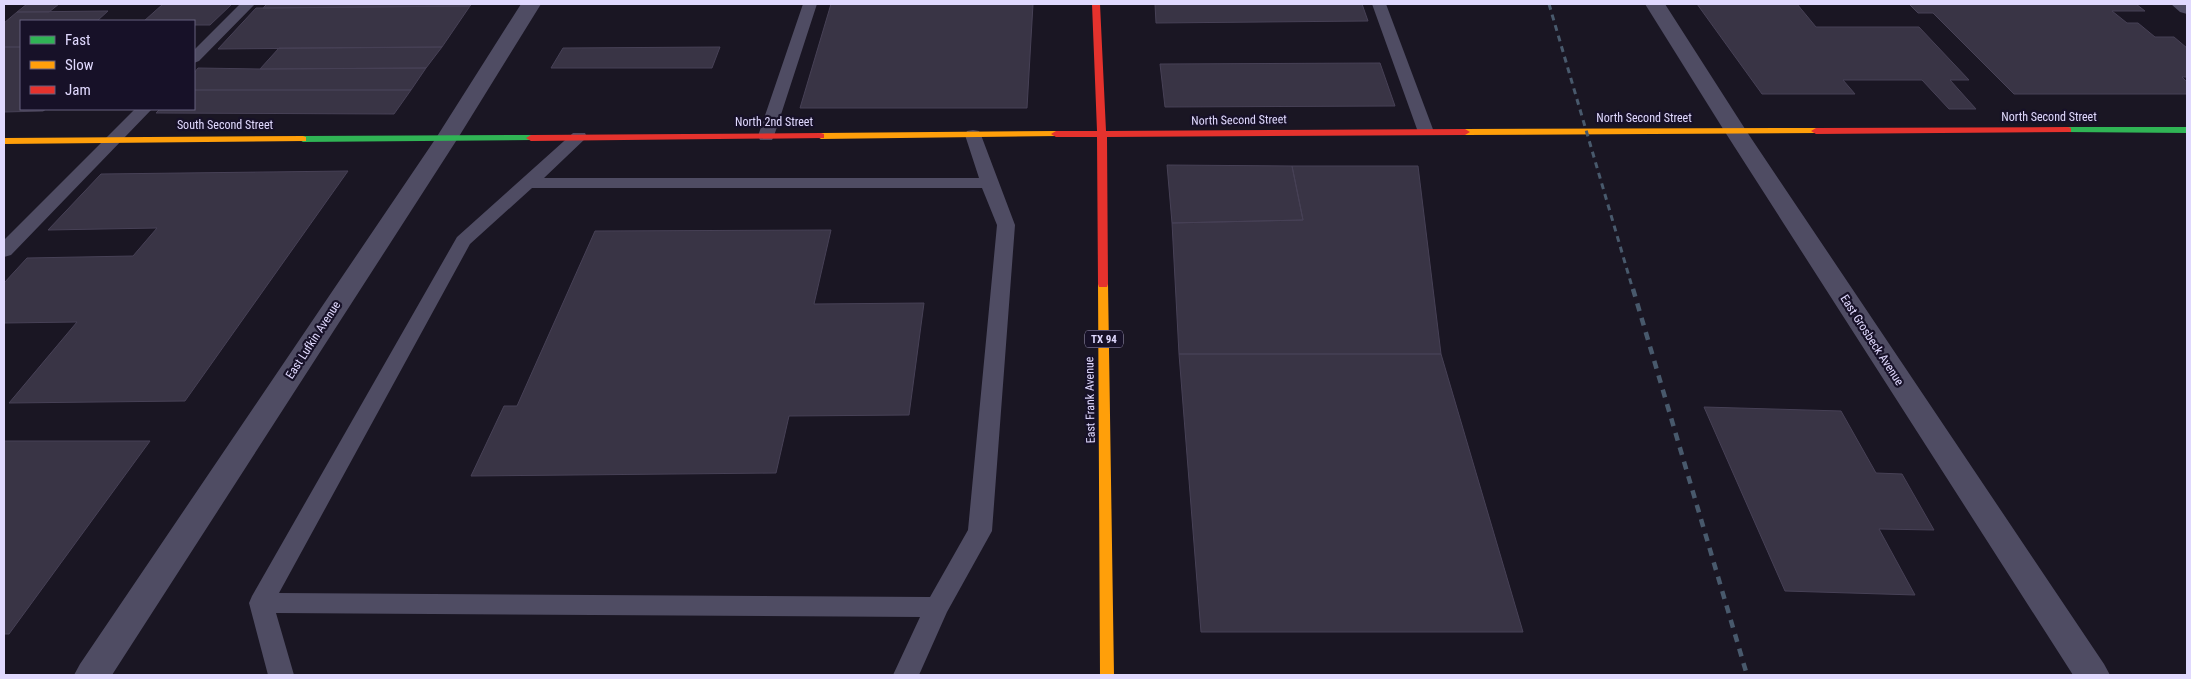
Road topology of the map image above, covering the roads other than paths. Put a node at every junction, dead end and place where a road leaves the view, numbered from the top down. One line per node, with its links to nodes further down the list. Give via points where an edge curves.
1 (248, 4): 9 (lane)
2 (532, 4): 18 (street, East Lufkin Avenue)
3 (810, 4): 16 (lane)
4 (1096, 4): 15 (street, East Frank Avenue / TX 94)
5 (1379, 4): 12 (lane)
6 (1655, 4): 13 (street, East Grosbeck Avenue)
7 (2182, 4): 8 (street)
8 (2187, 8)
9 (195, 57)
10 (143, 110): 19 (lane)
11 (2187, 130): 13 (street, North Second Street)
12 (1426, 132): 13 (street, North Second Street); 15 (street, North Second Street)
13 (1736, 132): 30 (street, East Grosbeck Avenue)
14 (973, 135): 15 (street, North 2nd Street); 16 (street, North 2nd Street); 22 (lane)
15 (1102, 135): 29 (street, East Frank Avenue / TX 94)
16 (766, 136): 17 (street, North 2nd Street)
17 (579, 137): 18 (street, North 2nd Street); 21 (lane)
18 (447, 138): 19 (street, South Second Street); 26 (street, East Lufkin Avenue)
19 (113, 140): 20 (street, South Second Street); 23 (lane)
20 (4, 141)
21 (528, 183): 22 (lane); 24 (lane, via 463,241)
22 (989, 183): 25 (lane, via 1006,225 980,531)
23 (4, 251)
24 (261, 603): 25 (lane); 27 (lane)
25 (937, 607): 28 (lane)
26 (92, 675)
27 (281, 675)
28 (906, 675)
29 (1107, 675)
30 (2092, 675)

